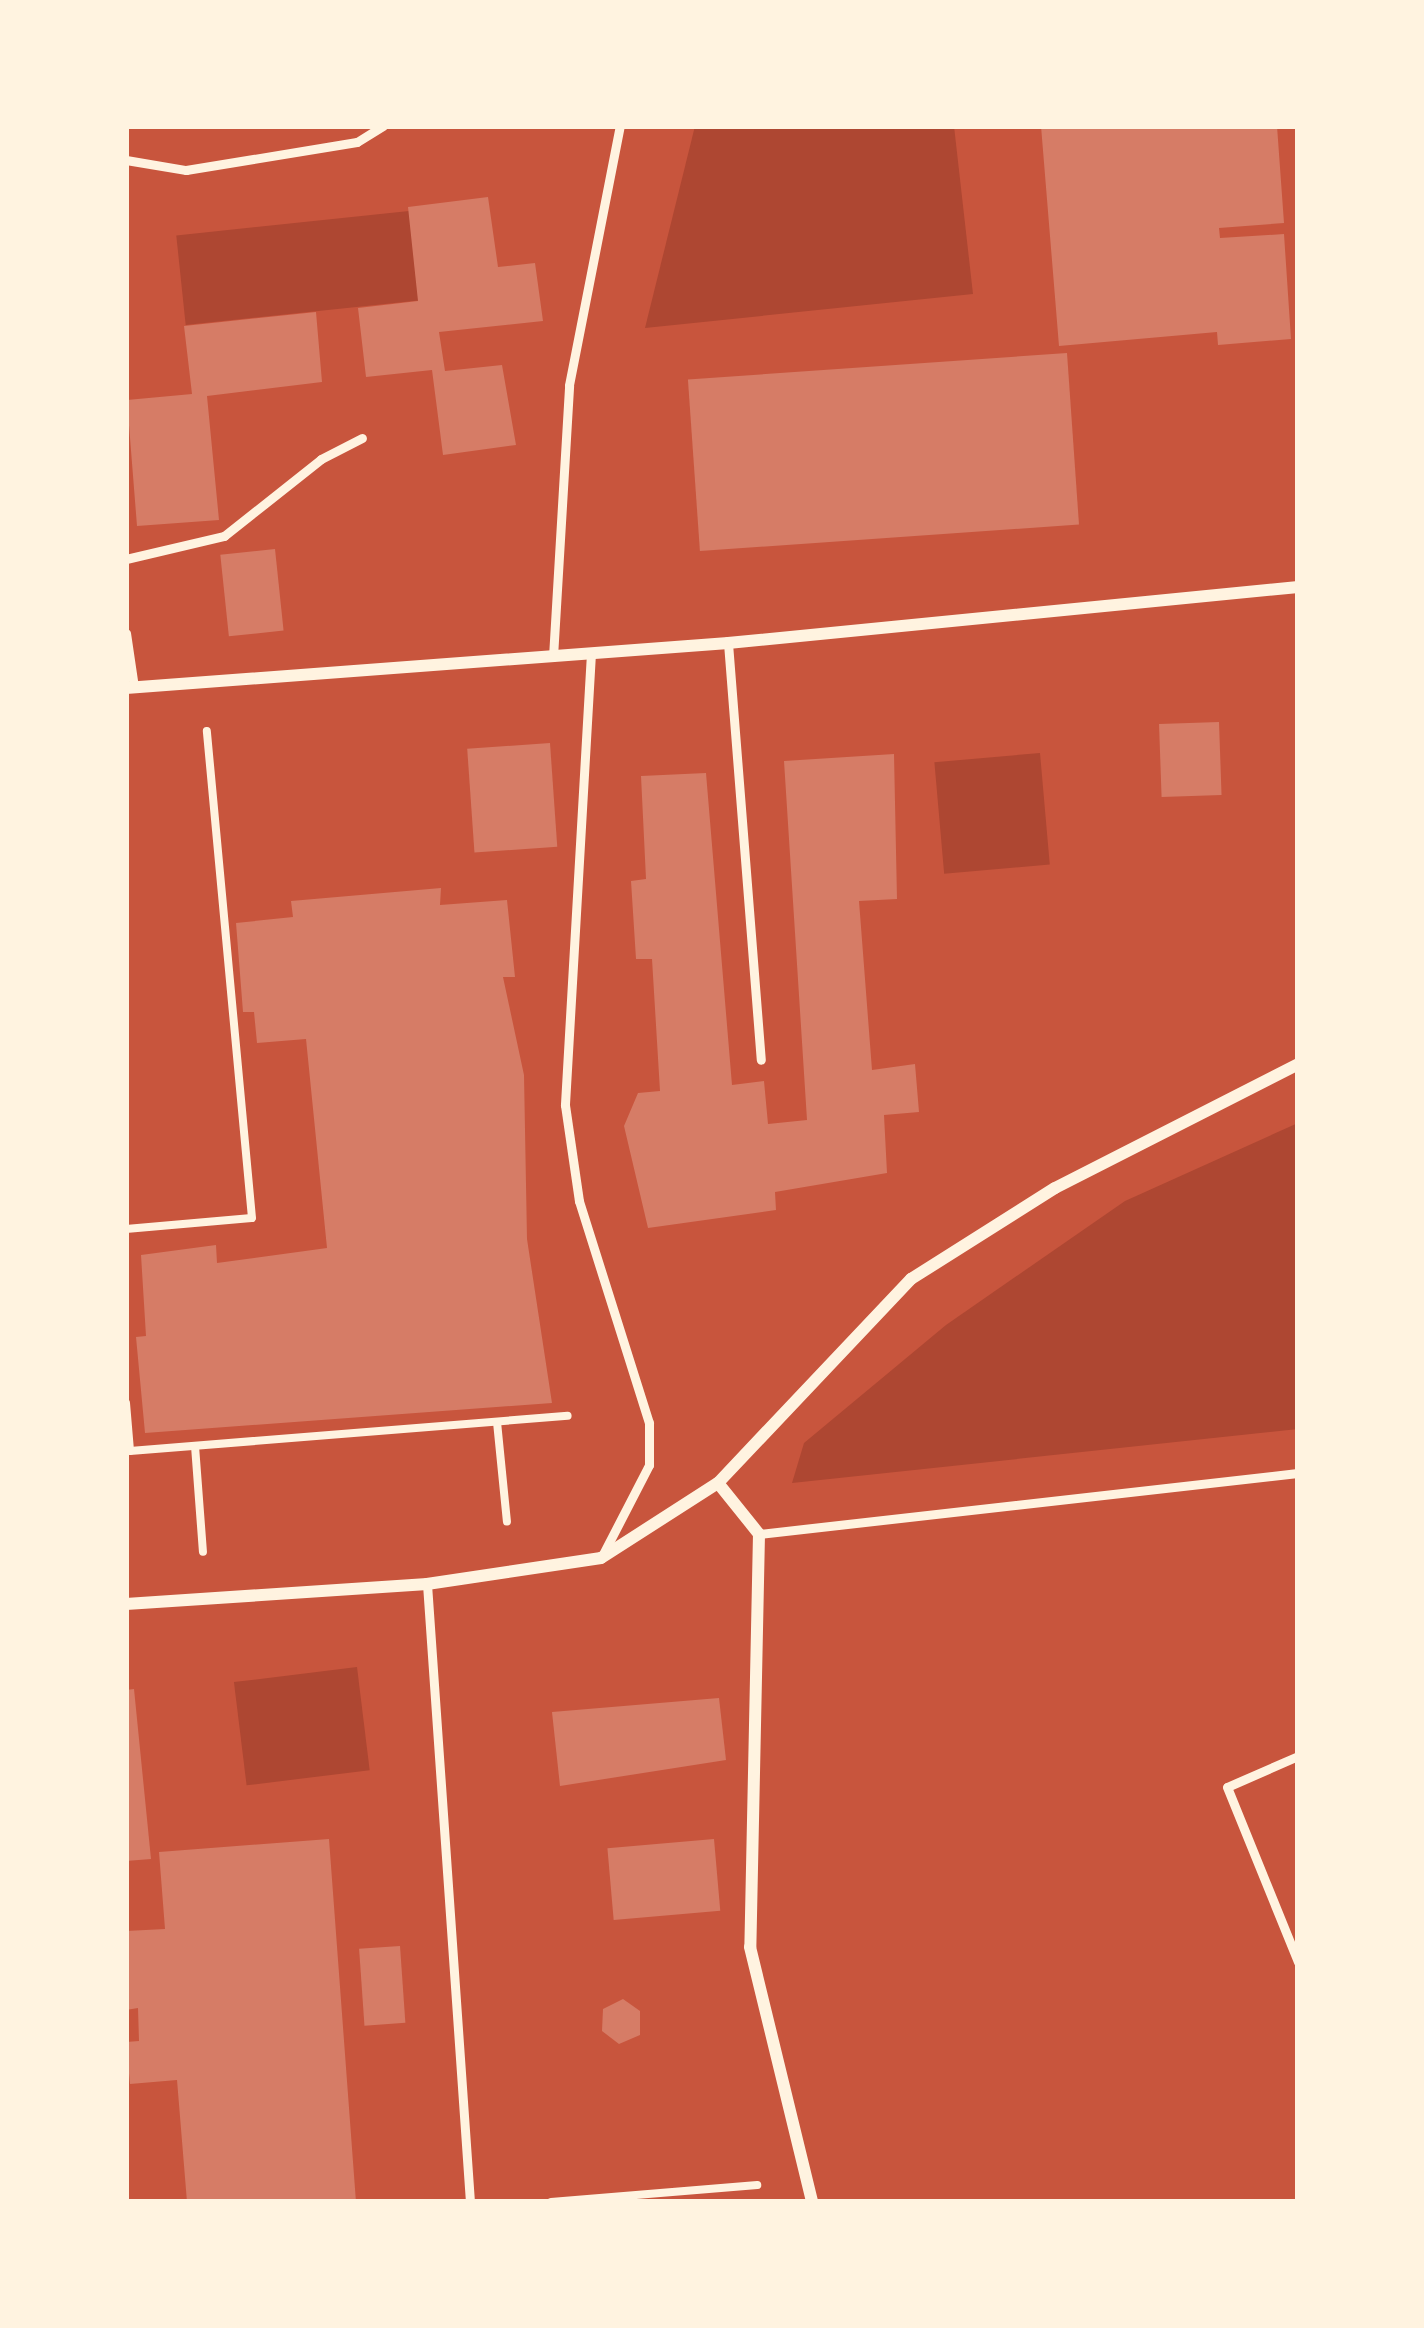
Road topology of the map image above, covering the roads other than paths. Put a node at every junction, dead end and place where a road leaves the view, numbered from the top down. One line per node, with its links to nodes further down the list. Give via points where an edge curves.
1 (383, 126): 3 (lane, via 357,142 186,170)
2 (620, 126): 10 (lane, via 569,385)
3 (126, 160)
4 (362, 437): 5 (lane, via 321,458 224,536)
5 (126, 559)
6 (1298, 587): 8 (street)
7 (126, 633): 11 (lane)
8 (728, 643): 9 (street); 12 (lane)
9 (591, 653): 10 (street); 17 (lane, via 565,1105 590,1241 650,1423 649,1465)
10 (553, 656): 11 (street)
11 (130, 688)
12 (761, 1060)
13 (1298, 1064): 15 (street, via 1055,1188 911,1279)
14 (1298, 1473): 16 (lane)
15 (718, 1484): 16 (street); 17 (street)
16 (759, 1534): 23 (street, via 750,1947)
17 (601, 1558): 18 (street)
18 (427, 1583): 19 (street); 22 (lane)
19 (126, 1604)
20 (1298, 1756): 21 (lane, via 1227,1787)
21 (1298, 1962)
22 (470, 2202)
23 (812, 2202)

